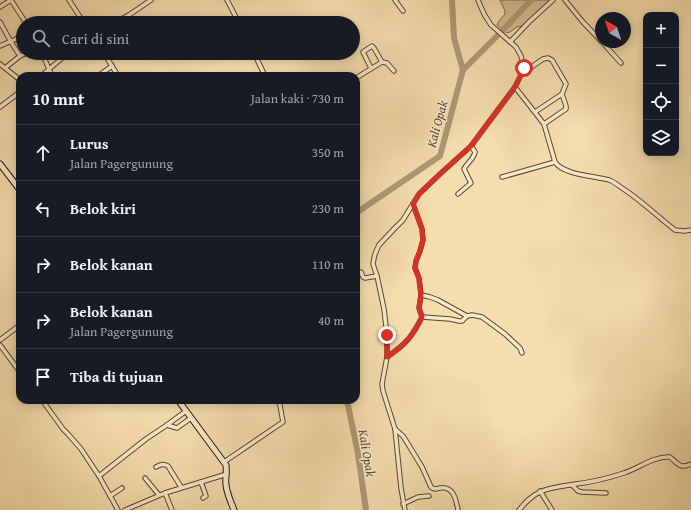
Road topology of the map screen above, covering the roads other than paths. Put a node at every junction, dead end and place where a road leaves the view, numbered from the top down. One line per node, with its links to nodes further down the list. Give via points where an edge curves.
1 (11, 0): 9 (street); 11 (street)
2 (69, 0): 12 (street)
3 (151, 0): 13 (street)
4 (227, 0): 14 (street)
5 (396, 0): 10 (street)
6 (478, 0): 19 (street, via 491,25)
7 (553, 0): 19 (street)
8 (566, 0): 16 (street)
9 (0, 7)
10 (403, 11)
11 (21, 16)
12 (79, 16)
13 (127, 16)
14 (235, 16)
15 (0, 22): 18 (street)
16 (595, 35)
17 (16, 40): 18 (street)
18 (11, 42): 20 (street); 22 (street)
19 (510, 42): 34 (street, via 516,47)
20 (0, 46)
21 (607, 48): 29 (street)
22 (16, 50)
23 (16, 59): 32 (street)
24 (45, 60): 35 (street)
25 (59, 60): 35 (street)
26 (108, 60): 31 (street)
27 (257, 60): 40 (street)
28 (382, 62): 33 (street); 33 (street, via 372,46 363,52); 36 (street, via 387,63)
29 (621, 63)
30 (0, 64): 32 (street)
31 (112, 66): 38 (street); 39 (street)
32 (5, 68): 42 (street)
33 (371, 68): 41 (street)
34 (524, 68): 43 (street); 44 (street, via 530,68 543,59 552,60 566,84)
35 (49, 70): 37 (street)
36 (394, 71)
37 (46, 72)
38 (104, 72)
39 (116, 72)
40 (263, 72)
41 (360, 75)
42 (16, 77)
43 (515, 87): 47 (street); 49 (street)
44 (562, 94): 47 (street); 48 (street, via 566,109)
45 (16, 95): 46 (street)
46 (0, 107)
47 (535, 112): 48 (street)
48 (544, 124): 50 (street)
49 (471, 146): 54 (street, via 475,152 474,156 464,169 471,182); 55 (street, via 419,194)
50 (555, 162): 52 (street); 56 (street, via 571,172 609,180 676,230)
51 (0, 164): 53 (main road)
52 (502, 177)
53 (16, 185)
54 (458, 194)
55 (413, 204): 58 (street, via 403,220 379,245 373,264); 59 (street, via 423,240 415,268)
56 (691, 230)
57 (361, 272): 58 (street, via 365,278)
58 (377, 276): 66 (street, via 384,309)
59 (421, 295): 60 (street, via 438,300); 61 (street, via 419,308)
60 (467, 316): 61 (street, via 459,321); 65 (street, via 482,317 505,334)
61 (422, 317): 66 (street, via 405,344)
62 (16, 328): 63 (street)
63 (0, 340)
64 (0, 345): 67 (street)
65 (522, 353)
66 (387, 357): 74 (street, via 382,388)
67 (16, 367)
68 (45, 404): 79 (street)
69 (181, 404): 71 (main road)
70 (280, 404): 75 (street, via 283,422)
71 (186, 411): 72 (main road); 73 (street)
72 (191, 418): 73 (street, via 177,428); 75 (main road)
73 (167, 425): 79 (street)
74 (395, 429): 92 (street); 99 (street, via 408,444 431,487 451,490)
75 (224, 462): 78 (main road)
76 (691, 464): 82 (street, via 680,466 670,457 664,456 624,473)
77 (156, 467): 83 (street, via 162,464 168,466)
78 (227, 474): 81 (street); 97 (main road, via 226,487)
79 (99, 476): 89 (street)
80 (145, 478): 88 (street)
81 (200, 482): 83 (street); 91 (street, via 206,496)
82 (572, 485): 85 (street); 87 (street, via 582,492)
83 (182, 487): 86 (street)
84 (122, 488): 89 (street)
85 (540, 491): 100 (street, via 527,500); 101 (street)
86 (165, 493): 88 (street); 96 (street)
87 (606, 493)
88 (159, 495): 93 (street)
89 (110, 496): 94 (street)
90 (429, 496): 92 (street, via 418,497)
91 (203, 498)
92 (403, 504): 98 (street)
93 (136, 508): 95 (street)
94 (118, 510)
95 (125, 510)
96 (172, 510)
97 (234, 510)
98 (405, 510)
99 (458, 510)
100 (519, 510)
101 (552, 510)

